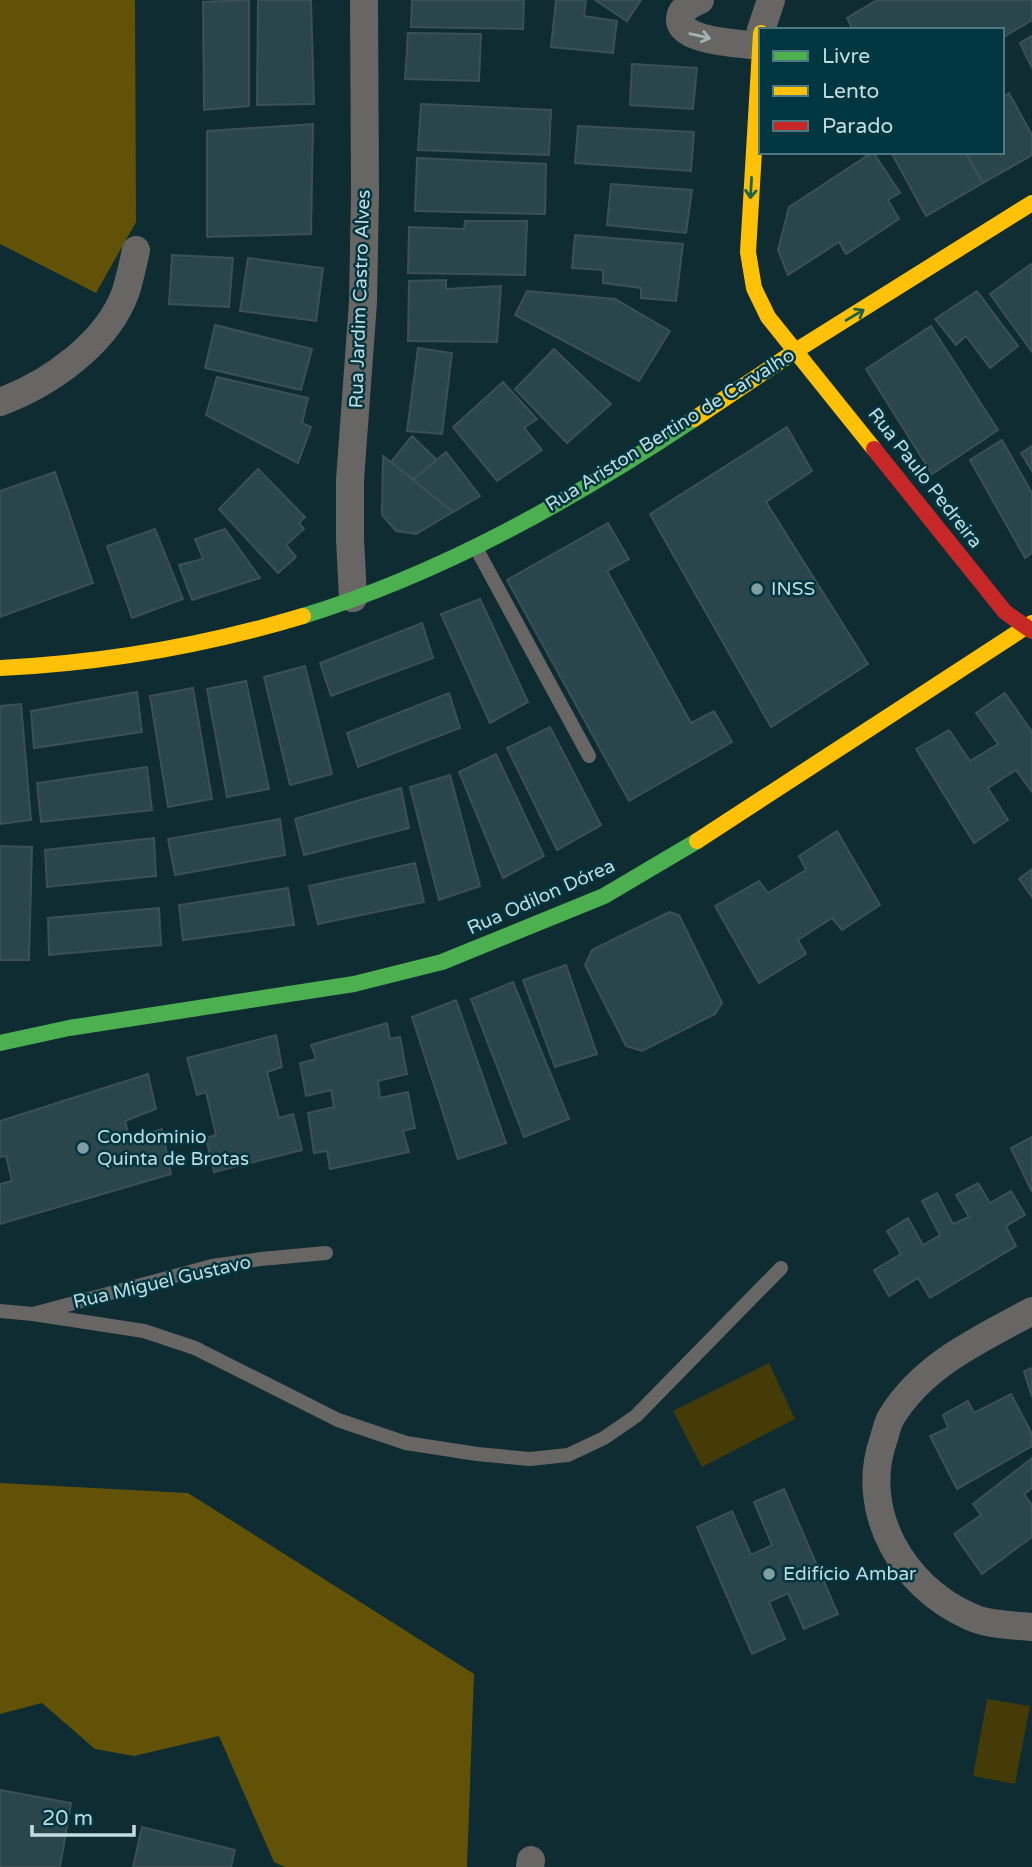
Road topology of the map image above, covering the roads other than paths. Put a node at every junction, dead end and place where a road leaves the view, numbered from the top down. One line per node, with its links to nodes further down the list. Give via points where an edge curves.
1 (364, 0): 12 (street, Rua Jardim Castro Alves, via 365,208 350,480)
2 (700, 0): 5 (street, one-way to 5, via 681,13 682,30 689,35)
3 (771, 0): 4 (street)
4 (762, 28)
5 (759, 36)
6 (759, 54): 9 (street, Rua Paulo Pedreira, one-way to 9, via 748,252 754,288 768,317)
7 (1032, 203): 9 (street, Rua Ariston Bertino de Carvalho, one-way to 7)
8 (136, 250): 10 (street, via 125,294 101,335 62,371)
9 (797, 350): 11 (street, Rua Ariston Bertino de Carvalho, via 610,472); 13 (street, Rua Paulo Pedreira, via 1004,612)
10 (0, 402)
11 (475, 546): 12 (street, Rua Ariston Bertino de Carvalho, via 416,575); 15 (lane)
12 (353, 598): 14 (street, Rua Ariston Bertino de Carvalho, via 296,620 145,655)
13 (1030, 627): 17 (street, Rua Odilon Dórea, via 692,844 604,896 520,932 442,962 354,984)
14 (0, 668)
15 (589, 756)
16 (0, 1027): 17 (street)
17 (69, 1028): 18 (street, Rua Odilon Dórea)
18 (0, 1043)
19 (326, 1253): 23 (lane, Rua Miguel Gustavo, via 212,1266)
20 (780, 1268): 23 (lane, via 636,1416 568,1455 530,1459 406,1443 338,1420 195,1348 144,1331)
21 (0, 1311): 23 (lane, Rua Miguel Gustavo)
22 (1032, 1311): 24 (street, via 955,1354 920,1380 891,1417 876,1460 879,1512 895,1552 916,1579 971,1618)
23 (33, 1314)
24 (1032, 1627)

